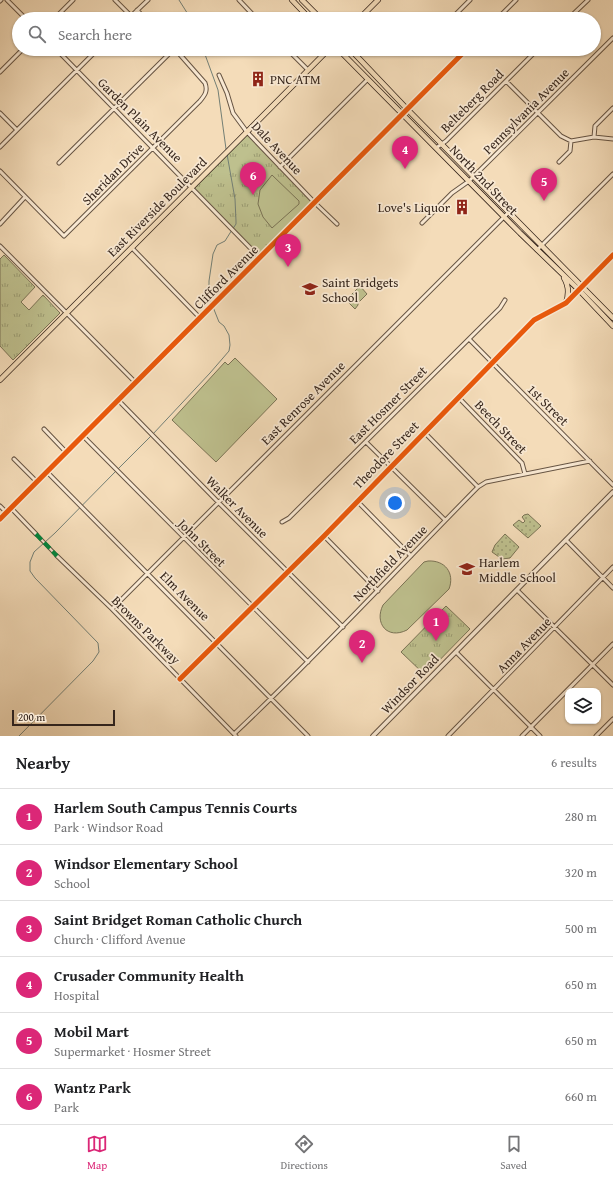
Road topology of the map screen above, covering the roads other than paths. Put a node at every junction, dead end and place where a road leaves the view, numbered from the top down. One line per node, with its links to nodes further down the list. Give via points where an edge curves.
1 (7, 0): 13 (street)
2 (73, 0): 14 (street)
3 (116, 0): 15 (street)
4 (148, 0): 12 (street)
5 (239, 0): 16 (street)
6 (293, 0): 17 (main road)
7 (302, 0): 18 (main road)
8 (378, 0): 19 (main road)
9 (470, 0): 20 (street)
10 (516, 0): 21 (street)
11 (588, 0): 22 (street)
12 (137, 10)
13 (19, 12)
14 (61, 12)
15 (127, 12)
16 (250, 12)
17 (304, 12)
18 (314, 12)
19 (366, 12)
20 (458, 12)
21 (504, 12)
22 (575, 12)
23 (613, 38): 24 (street, Pennsylvania Avenue)
24 (601, 50)
25 (16, 56): 39 (street)
26 (63, 56): 37 (street, Garden Plain Avenue)
27 (91, 56): 37 (street)
28 (168, 56): 46 (street)
29 (181, 56): 58 (street, Sheridan Drive, via 202,80 207,90 206,94)
30 (294, 56): 38 (street)
31 (321, 56): 38 (main road, East Riverside Boulevard)
32 (345, 56): 41 (main road, North 2nd Street)
33 (357, 56): 43 (main road, North 2nd Street)
34 (460, 56): 47 (street, Clifford Avenue)
35 (531, 56): 42 (street, Belteberg Road)
36 (595, 56): 50 (street, Pennsylvania Avenue)
37 (77, 70): 46 (street, Garden Plain Avenue); 51 (street)
38 (308, 70): 52 (main road, East Riverside Boulevard)
39 (0, 72)
40 (219, 75): 52 (street, Dale Avenue, via 228,93 233,113)
41 (368, 79): 44 (main road, North 2nd Street); 62 (street)
42 (506, 81): 50 (street); 56 (street, Belteberg Road)
43 (384, 85): 44 (main road); 47 (main road, North 2nd Street)
44 (379, 90): 49 (main road, North 2nd Street)
45 (613, 108): 53 (street, via 595,126)
46 (113, 109): 58 (street, Garden Plain Avenue); 61 (street)
47 (407, 109): 49 (street, Clifford Avenue); 56 (main road, North 2nd Street)
48 (0, 113): 51 (street)
49 (402, 114): 59 (main road, North 2nd Street); 69 (street, Clifford Avenue)
50 (538, 114): 55 (street, via 561,136); 65 (street, Pennsylvania Avenue)
51 (17, 130): 57 (street)
52 (247, 132): 62 (street, Dale Avenue); 67 (main road, East Riverside Boulevard)
53 (594, 137): 54 (street); 55 (street)
54 (613, 139)
55 (571, 141): 60 (street, via 570,150)
56 (442, 143): 59 (street, Belteberg Road); 65 (main road, North 2nd Street)
57 (0, 147)
58 (153, 148): 67 (street, Garden Plain Avenue); 68 (street, Sheridan Drive, via 64,236)
59 (436, 148): 66 (main road, North 2nd Street)
60 (559, 162)
61 (59, 163)
62 (280, 167): 69 (street, Dale Avenue)
63 (0, 171): 68 (street)
64 (613, 174): 75 (street)
65 (474, 176): 66 (street, Pennsylvania Avenue); 70 (main road, North 2nd Street)
66 (469, 181): 71 (main road, North 2nd Street); 74 (street, Pennsylvania Avenue, via 452,193)
67 (192, 187): 77 (main road, East Riverside Boulevard); 80 (street, Garden Plain Avenue)
68 (25, 197): 72 (street)
69 (314, 202): 73 (street, Dale Avenue); 80 (street, Clifford Avenue)
70 (509, 212): 71 (street, East Renrose Avenue); 75 (main road, North 2nd Street)
71 (504, 217): 78 (main road, North 2nd Street); 110 (street, East Renrose Avenue)
72 (0, 224)
73 (337, 224)
74 (422, 224)
75 (542, 245): 78 (street); 82 (main road, North 2nd Street)
76 (0, 246): 85 (street)
77 (132, 248): 85 (main road, East Riverside Boulevard); 86 (street)
78 (537, 250): 81 (main road, North 2nd Street)
79 (613, 255): 82 (street, Theodore Street)
80 (260, 258): 86 (street, Clifford Avenue)
81 (562, 275): 82 (main road, North 2nd Street); 84 (main road, via 568,289)
82 (580, 288): 84 (street, Theodore Street); 87 (main road, North 2nd Street); 88 (main road, North 2nd Street)
83 (505, 300): 89 (street, East Hosmer Street)
84 (566, 303): 90 (street, Theodore Street, via 534,320)
85 (66, 313): 91 (main road, East Riverside Boulevard); 92 (street)
86 (200, 318): 92 (street, Clifford Avenue)
87 (613, 318)
88 (613, 326)
89 (469, 339): 90 (street, 1st Street); 98 (street, East Hosmer Street)
90 (492, 362): 93 (street, Theodore Street); 101 (street, 1st Street)
91 (0, 380)
92 (136, 383): 94 (street, Clifford Avenue)
93 (459, 398): 96 (street, Theodore Street); 104 (street, Beech Street, via 522,463)
94 (118, 400): 97 (street, Clifford Avenue); 110 (street, Walker Avenue)
95 (44, 429): 99 (street)
96 (424, 432): 102 (street, Theodore Street); 107 (street)
97 (83, 436): 99 (street, Clifford Avenue); 119 (street, John Street)
98 (366, 442): 102 (street); 116 (street, East Hosmer Street)
99 (66, 452): 103 (street, Clifford Avenue)
100 (14, 459): 105 (street)
101 (590, 461): 104 (street, Northfield Avenue); 106 (street, 1st Street)
102 (390, 466): 109 (street, Theodore Street); 115 (street)
103 (47, 472): 105 (street, Clifford Avenue); 125 (street, Elm Avenue)
104 (525, 474): 107 (street, Northfield Avenue, via 486,482)
105 (37, 482): 112 (street, Clifford Avenue)
106 (613, 485)
107 (478, 487): 115 (street, Northfield Avenue)
108 (613, 492): 120 (street, Windsor Road)
109 (357, 501): 118 (street, Theodore Street); 122 (street)
110 (218, 502): 119 (street, East Renrose Avenue); 124 (street, Walker Avenue)
111 (0, 506): 113 (street)
112 (11, 508): 113 (street, Clifford Avenue); 117 (street)
113 (6, 513): 114 (street, Clifford Avenue)
114 (0, 519)
115 (445, 520): 122 (street, Northfield Avenue)
116 (282, 522)
117 (36, 534): 121 (street)
118 (324, 536): 124 (street, Theodore Street); 128 (street)
119 (183, 538): 125 (street, East Renrose Avenue); 130 (street, John Street)
120 (566, 540): 126 (street); 129 (street, Windsor Road)
121 (57, 556): 131 (street, Browns Parkway)
122 (411, 556): 128 (street, Northfield Avenue)
123 (613, 567): 126 (street, Anna Avenue)
124 (287, 571): 130 (street, Theodore Street); 132 (street, Walker Avenue)
125 (148, 573): 131 (street, East Renrose Avenue); 134 (street, Elm Avenue)
126 (602, 577): 127 (street); 133 (street, Anna Avenue)
127 (613, 588)
128 (378, 590): 132 (street, Northfield Avenue)
129 (517, 590): 133 (street); 136 (street, Windsor Road)
130 (252, 607): 134 (street, Theodore Street); 137 (street, John Street)
131 (112, 609): 139 (street, Browns Parkway)
132 (343, 626): 137 (street, Northfield Avenue)
133 (554, 628): 138 (street); 141 (street, Anna Avenue)
134 (217, 642): 139 (street, Theodore Street); 142 (street, Elm Avenue)
135 (613, 644): 138 (street)
136 (456, 652): 141 (street); 147 (street, Windsor Road)
137 (308, 662): 142 (street, Northfield Avenue)
138 (592, 665): 140 (street); 144 (street)
139 (180, 679): 145 (street, Browns Parkway)
140 (613, 685)
141 (494, 690): 144 (street); 148 (street, Anna Avenue)
142 (272, 698): 145 (street, Northfield Avenue); 146 (street, Elm Avenue)
143 (613, 718): 151 (street)
144 (531, 727): 149 (street); 150 (street)
145 (235, 735)
146 (308, 736)
147 (373, 736)
148 (448, 736)
149 (522, 736)
150 (540, 736)
151 (596, 736)

